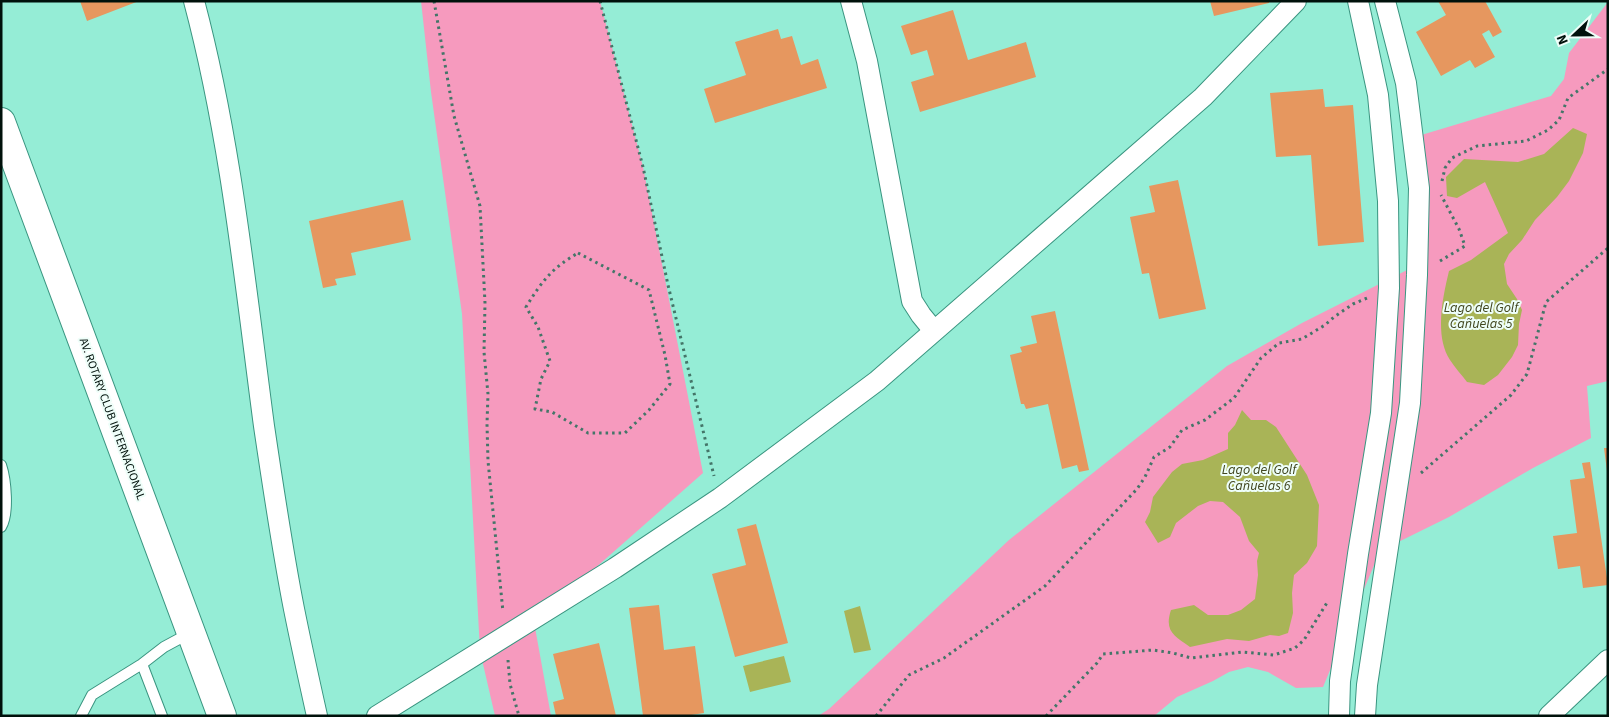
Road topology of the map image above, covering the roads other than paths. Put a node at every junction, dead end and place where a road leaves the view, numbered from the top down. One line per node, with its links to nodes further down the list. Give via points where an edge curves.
1 (194, 1): 16 (street, via 222,123 276,504)
2 (851, 1): 7 (street, via 867,61 912,302)
3 (1296, 1): 7 (street, via 1203,96)
4 (1358, 1): 18 (street, via 1378,96 1388,201 1389,288 1381,413 1340,681)
5 (1385, 1): 19 (street, via 1406,83 1419,188 1417,275 1410,403 1367,685)
6 (1, 122): 10 (main road, AV. ROTARY CLUB INTERNACIONAL)
7 (934, 331): 17 (street, via 877,380 720,498 615,568)
8 (1, 465): 9 (lane, via 5,477 5,521)
9 (1, 527)
10 (191, 632): 12 (lane); 15 (main road, AV. ROTARY CLUB INTERNACIONAL)
11 (1608, 660): 20 (street)
12 (142, 664): 13 (lane, via 92,695); 14 (lane)
13 (81, 716)
14 (162, 716)
15 (222, 716)
16 (317, 716)
17 (377, 716)
18 (1339, 716)
19 (1366, 716)
20 (1549, 716)

